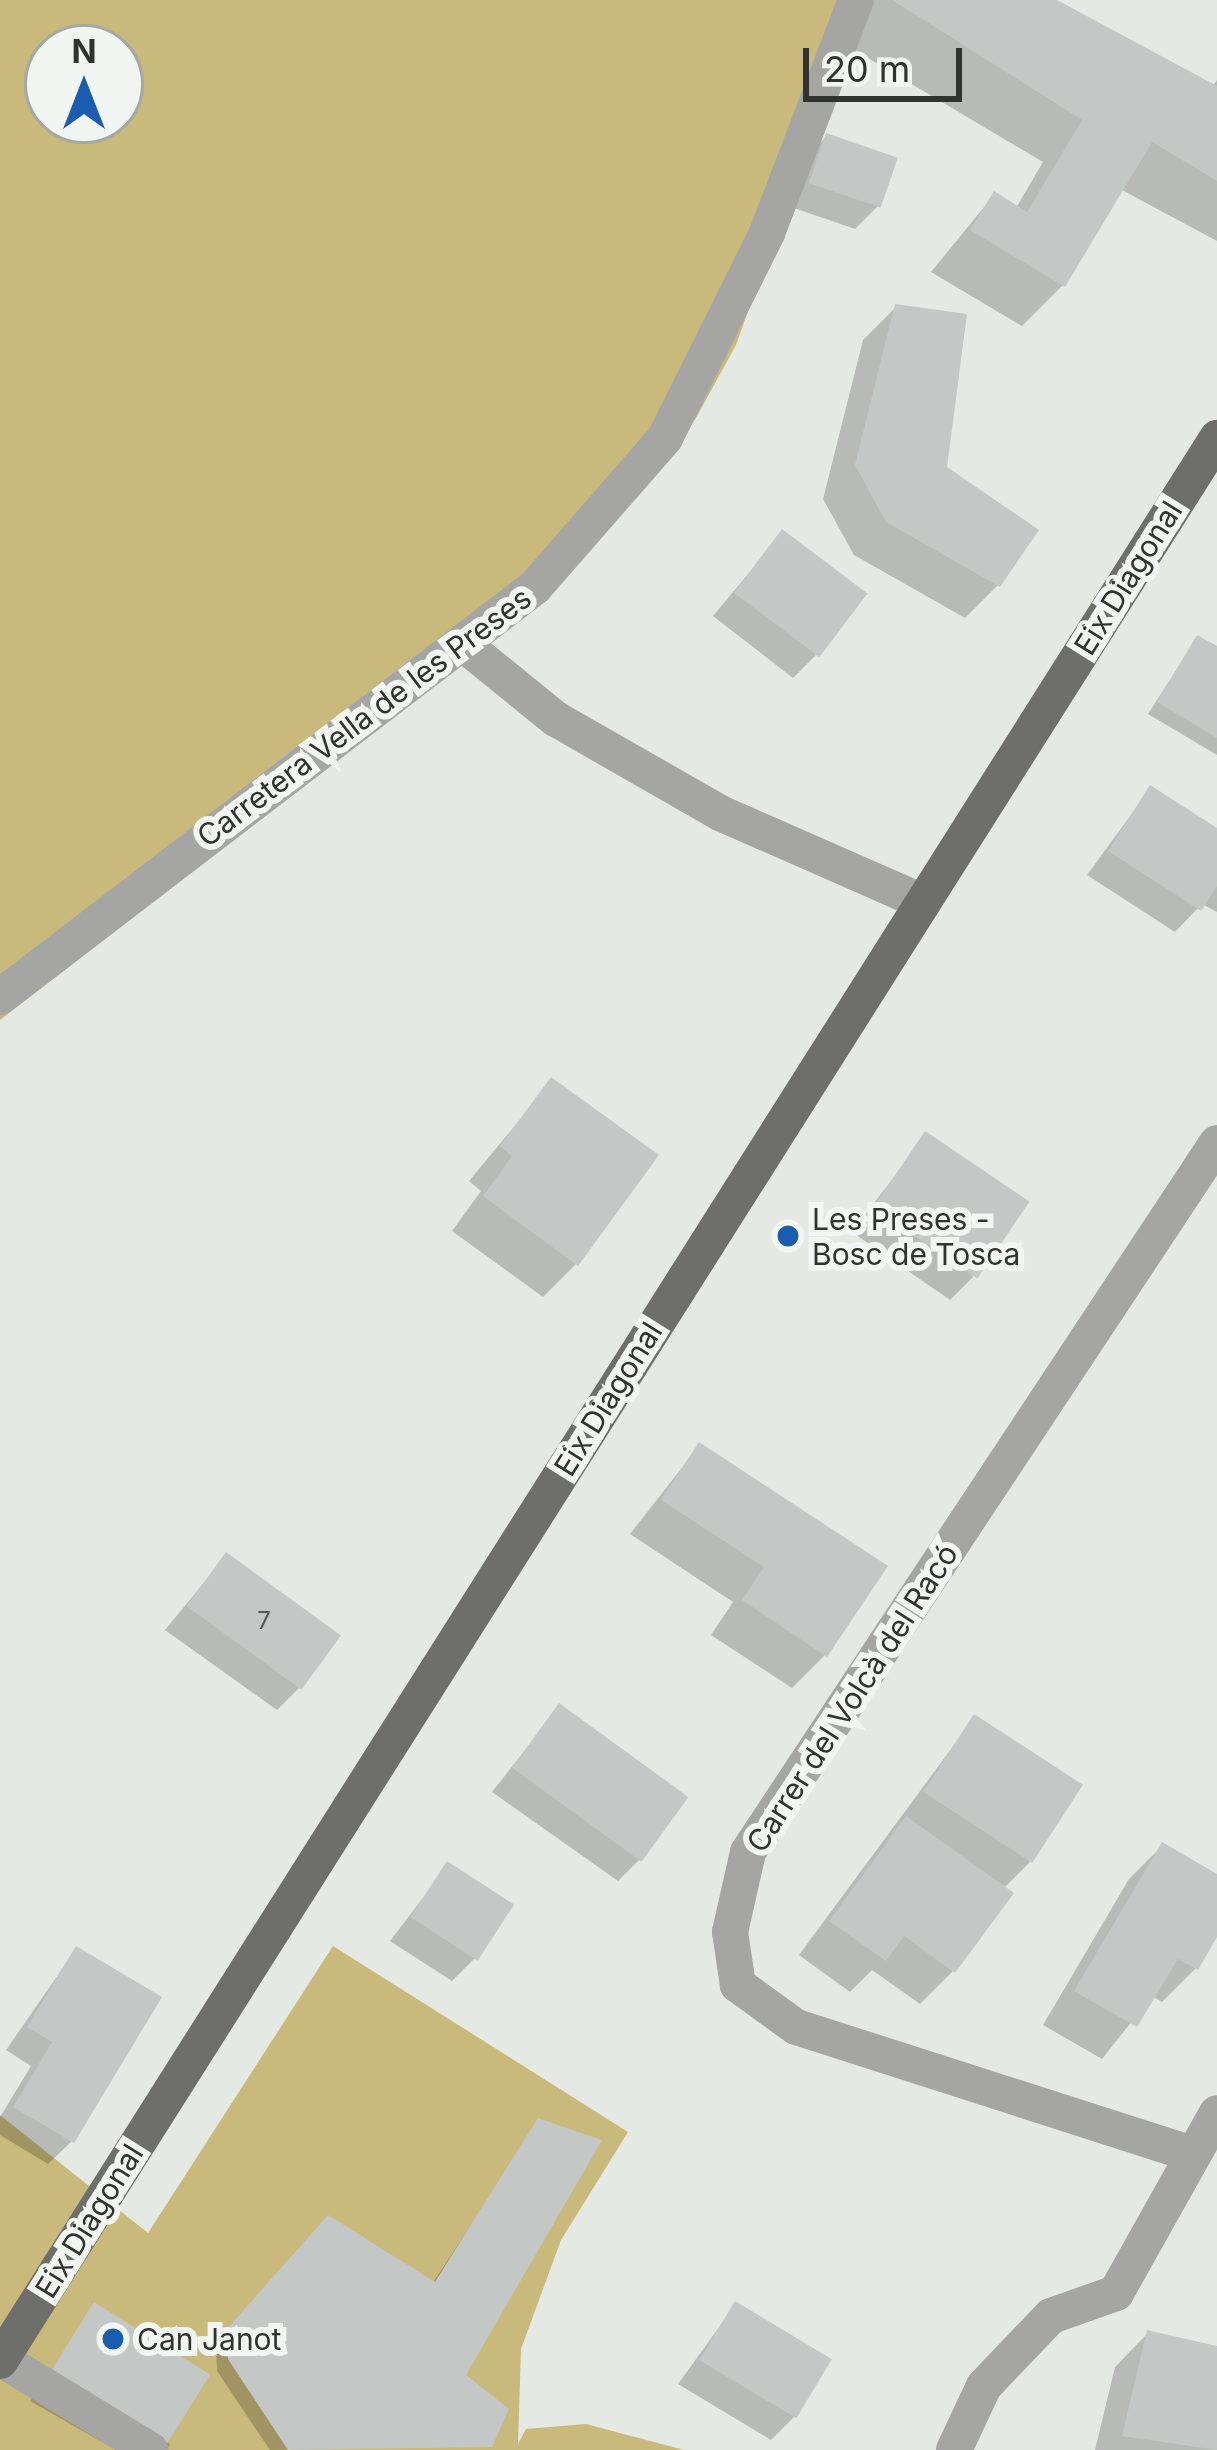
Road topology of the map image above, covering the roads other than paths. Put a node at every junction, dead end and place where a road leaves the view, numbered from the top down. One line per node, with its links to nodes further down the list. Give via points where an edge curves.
1 (856, 0): 3 (street, Carretera Vella de les Preses, via 767,233 664,438 536,587)
2 (1217, 438): 4 (main road, Eix Diagonal)
3 (462, 643): 4 (street, via 556,719 719,814); 5 (street, Carretera Vella de les Preses)
4 (923, 902): 9 (main road, Eix Diagonal)
5 (0, 997)
6 (1217, 1143): 8 (street, Carrer del Volcà del Racó, via 748,1852 730,1932 738,1985 796,2027)
7 (1217, 2113): 8 (street)
8 (1192, 2154): 11 (street, via 1116,2293 1051,2316 984,2386)
9 (1, 2360): 10 (street)
10 (150, 2450)
11 (954, 2450)

